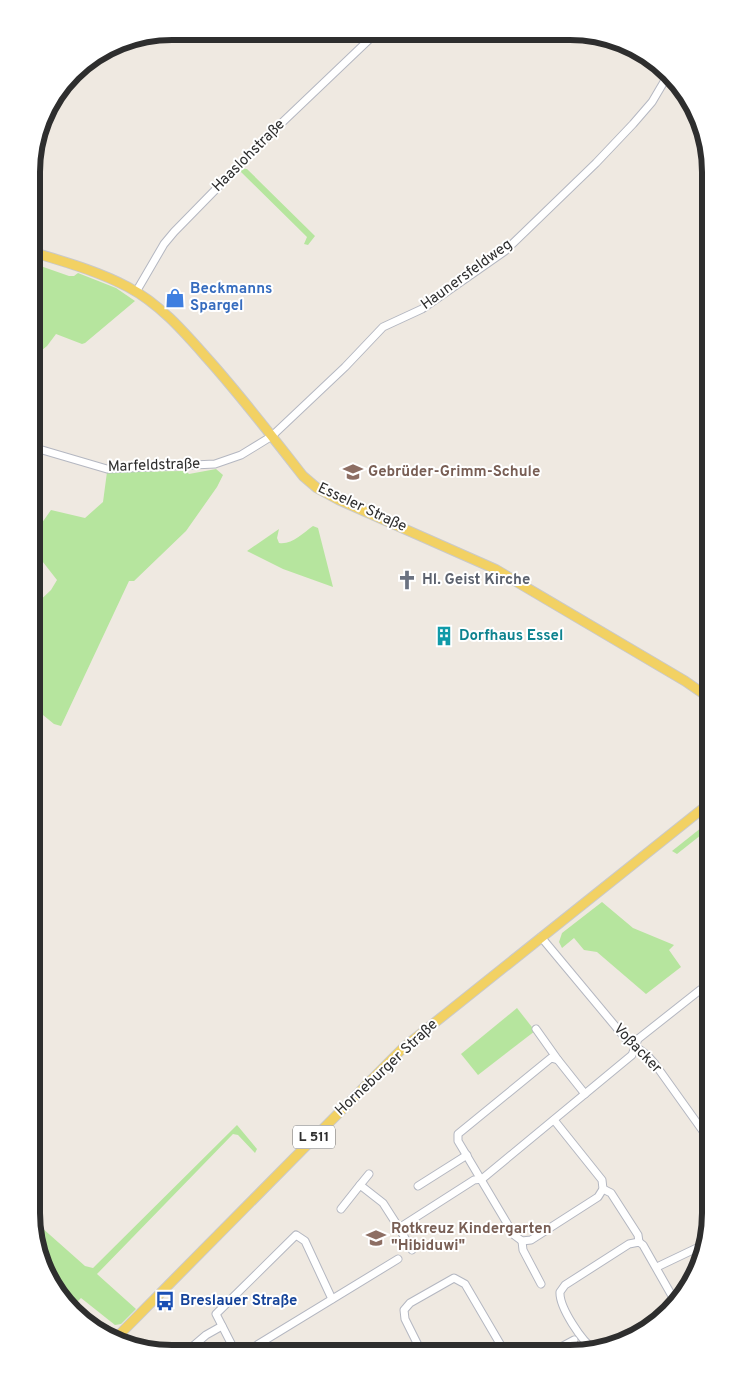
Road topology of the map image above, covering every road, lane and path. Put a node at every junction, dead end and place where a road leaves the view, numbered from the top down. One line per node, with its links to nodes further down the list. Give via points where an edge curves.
1 (368, 40): 4 (street, Haaslohstraße, via 174,232)
2 (665, 81): 5 (street, Haunersfeldweg, via 633,124 505,251 422,309 383,327)
3 (40, 255): 4 (main road, Esseler Straße, via 105,276)
4 (136, 292): 5 (main road, Esseler Straße, via 179,327)
5 (272, 436): 6 (street, Marfeldstraße, via 241,455 215,464 107,469); 7 (main road, Esseler Straße, via 303,476 325,494 495,568)
6 (40, 449)
7 (702, 693)
8 (702, 809): 9 (main road, Horneburger Straße / L 511)
9 (541, 937): 12 (street, Voßacker); 35 (main road, Horneburger Straße / L 511, via 403,1048)
10 (702, 992): 12 (street, via 700,990 638,1039)
11 (536, 1029): 13 (street)
12 (636, 1048): 14 (street, via 632,1055); 16 (street, Voßacker, via 655,1064)
13 (558, 1060): 14 (street); 17 (street, via 547,1060 460,1132 458,1139)
14 (585, 1094): 15 (street)
15 (554, 1120): 19 (street); 22 (street, via 602,1180)
16 (702, 1130)
17 (466, 1155): 19 (street); 21 (street)
18 (370, 1174): 20 (street)
19 (482, 1179): 24 (street, via 474,1180); 25 (street, via 514,1235)
20 (360, 1185): 23 (street); 24 (street, via 384,1203)
21 (418, 1186)
22 (603, 1189): 25 (street, via 598,1197 531,1240); 26 (street, via 611,1193 638,1235)
23 (341, 1209)
24 (399, 1228): 28 (street)
25 (522, 1241): 31 (street, via 523,1250)
26 (639, 1242): 30 (street); 37 (street, via 629,1244 564,1285 560,1292 560,1301)
27 (697, 1248): 30 (street)
28 (412, 1250)
29 (398, 1259): 33 (street)
30 (658, 1267): 32 (street)
31 (541, 1284)
32 (672, 1296)
33 (332, 1299): 34 (street, via 305,1241 296,1235 216,1314); 40 (street)
34 (222, 1326): 38 (street); 39 (street)
35 (120, 1334)
36 (574, 1340): 43 (street)
37 (589, 1343)
38 (194, 1345)
39 (232, 1345)
40 (257, 1345)
41 (418, 1345): 42 (street, via 404,1310 410,1303 454,1278 465,1284)
42 (501, 1345)
43 (565, 1345)

